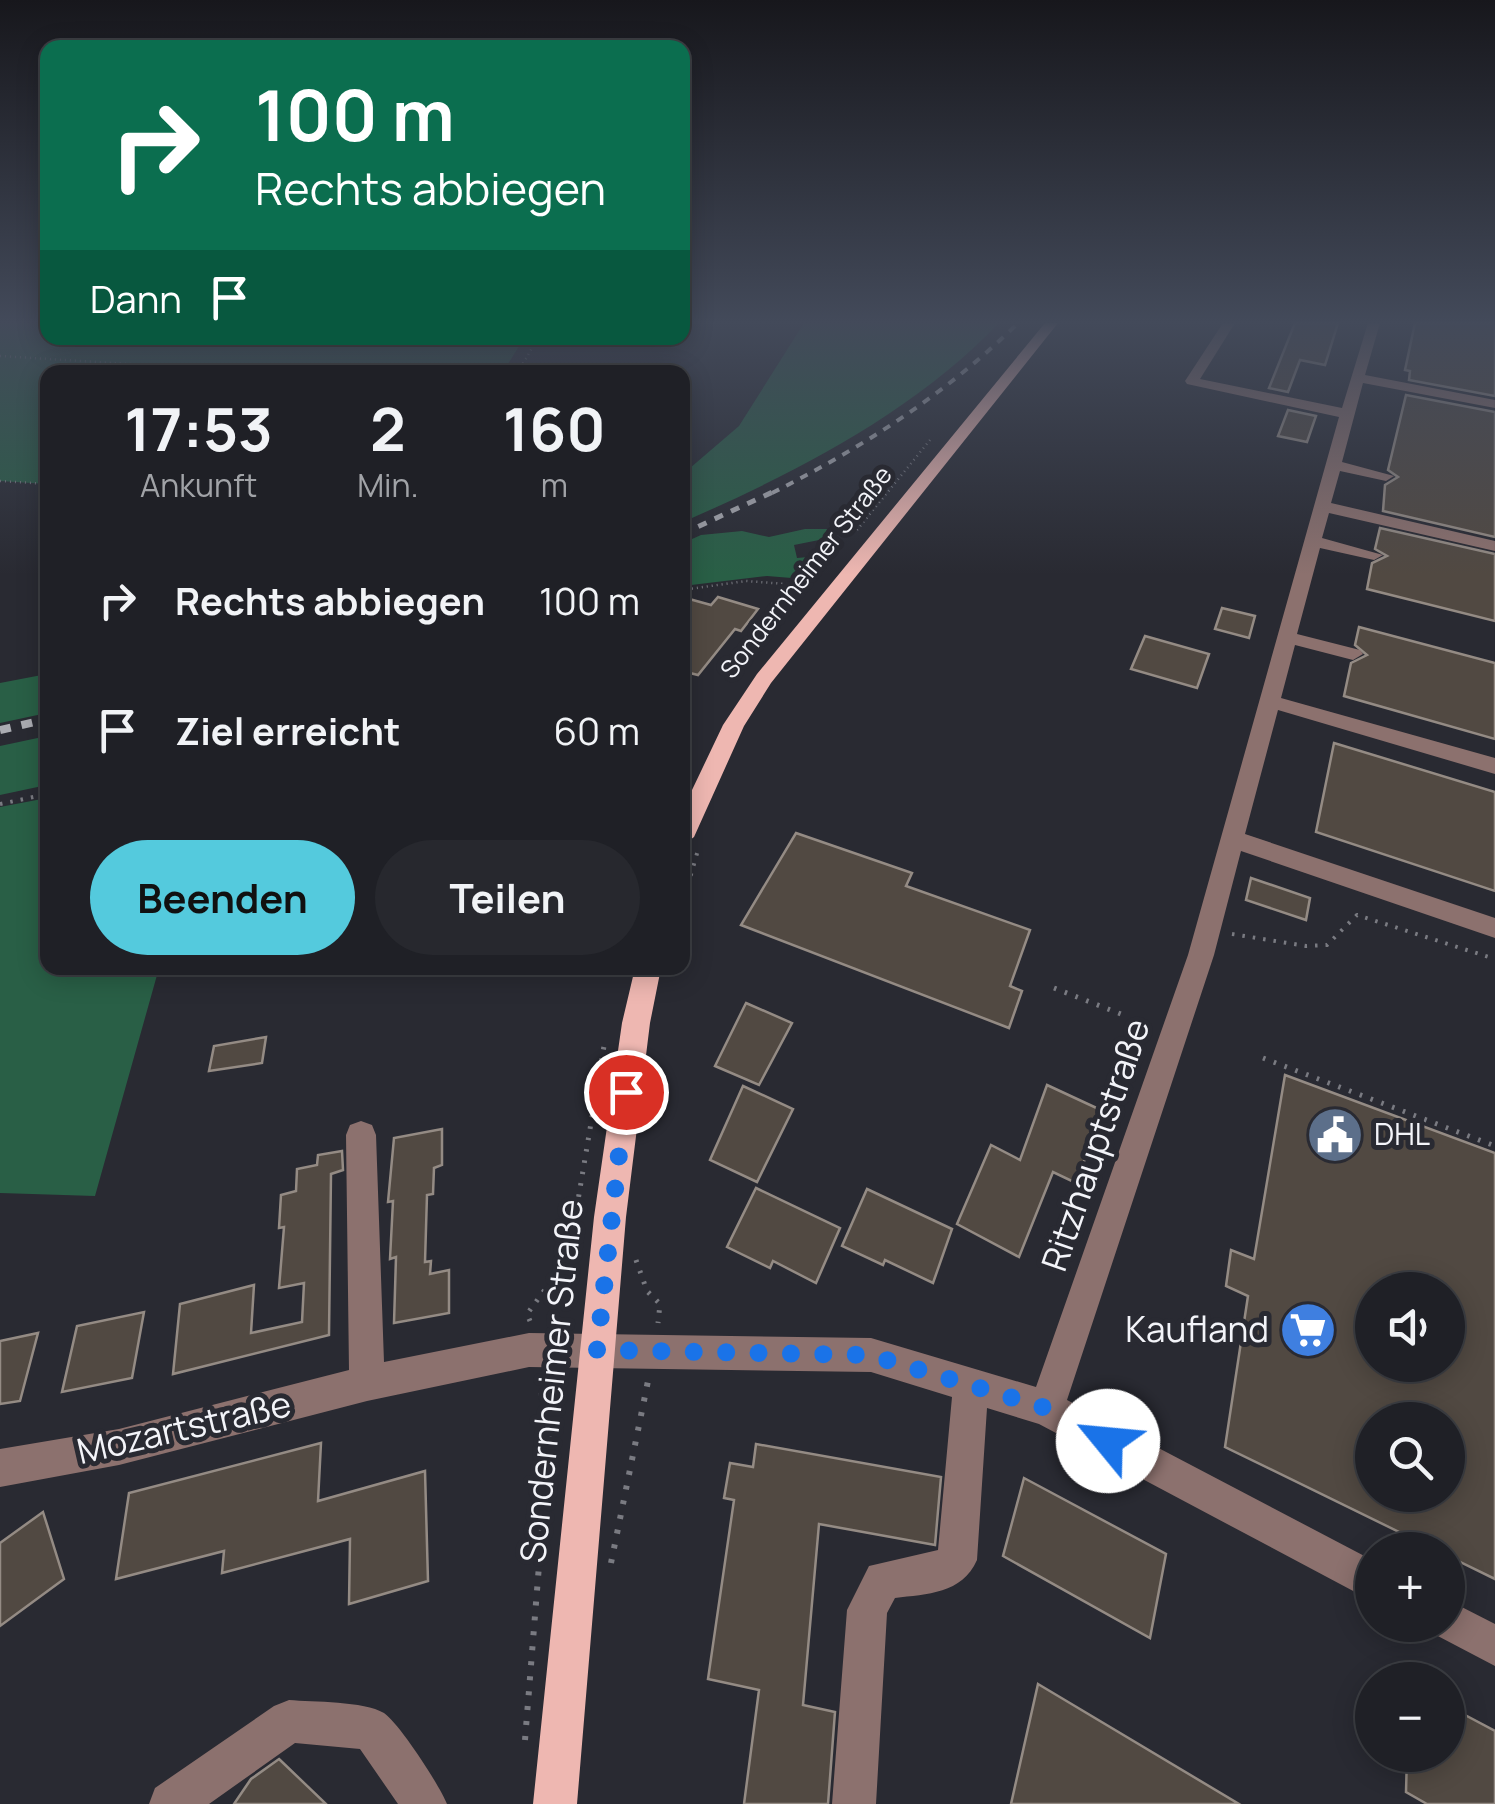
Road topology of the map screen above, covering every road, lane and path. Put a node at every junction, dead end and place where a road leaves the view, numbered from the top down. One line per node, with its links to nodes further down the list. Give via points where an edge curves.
1 (984, 407): 21 (main road, Sondernheimer Straße, via 764,679)
2 (1315, 407): 4 (street)
3 (1349, 407): 4 (street, Ritzhauptstraße)
4 (1347, 414): 5 (street, Ritzhauptstraße)
5 (1334, 465): 6 (street); 9 (street, Ritzhauptstraße)
6 (1386, 476)
7 (0, 480): 8 (path)
8 (40, 483)
9 (1322, 506): 10 (street, Ritzhauptstraße); 11 (street)
10 (1313, 541): 12 (street); 15 (street, Ritzhauptstraße)
11 (1495, 546)
12 (1374, 555)
13 (818, 587): 14 (path, via 746,581)
14 (690, 589)
15 (1286, 637): 16 (street); 17 (street, Ritzhauptstraße)
16 (1353, 654)
17 (1269, 701): 18 (street); 22 (street, Ritzhauptstraße)
18 (1495, 766)
19 (40, 796): 20 (path)
20 (0, 804)
21 (690, 820)
22 (1232, 839): 23 (street, Ritzhauptstraße); 24 (street)
23 (1211, 917): 25 (path, via 1306,946 1327,944 1357,916 1373,917); 39 (street, Ritzhauptstraße)
24 (1495, 928)
25 (1495, 958)
26 (647, 975): 35 (main road, Sondernheimer Straße, via 619,1141)
27 (1054, 988): 28 (path)
28 (1126, 1016)
29 (605, 1039): 34 (path, via 565,1256 527,1314)
30 (1263, 1058): 32 (path)
31 (361, 1135): 37 (street)
32 (1495, 1146)
33 (635, 1245): 36 (path, via 641,1280 660,1304)
34 (543, 1350): 35 (street, Mozartstraße); 37 (street, Mozartstraße); 45 (path, via 536,1393 548,1423 546,1516)
35 (597, 1350): 36 (street, Mozartstraße); 48 (main road, Sondernheimer Straße)
36 (655, 1350): 38 (street, Mozartstraße, via 870,1355); 42 (path)
37 (367, 1383): 40 (street, Mozartstraße, via 119,1447)
38 (971, 1386): 39 (street, Mozartstraße); 49 (street, via 957,1560 940,1573 883,1580 866,1610)
39 (1046, 1408): 41 (street, Mozartstraße)
40 (0, 1468)
41 (1355, 1572)
42 (608, 1580)
43 (1465, 1629): 44 (street)
44 (1495, 1646)
45 (524, 1746)
46 (171, 1804): 47 (street, via 289,1721 370,1729)
47 (425, 1804)
48 (555, 1804)
49 (854, 1804)

